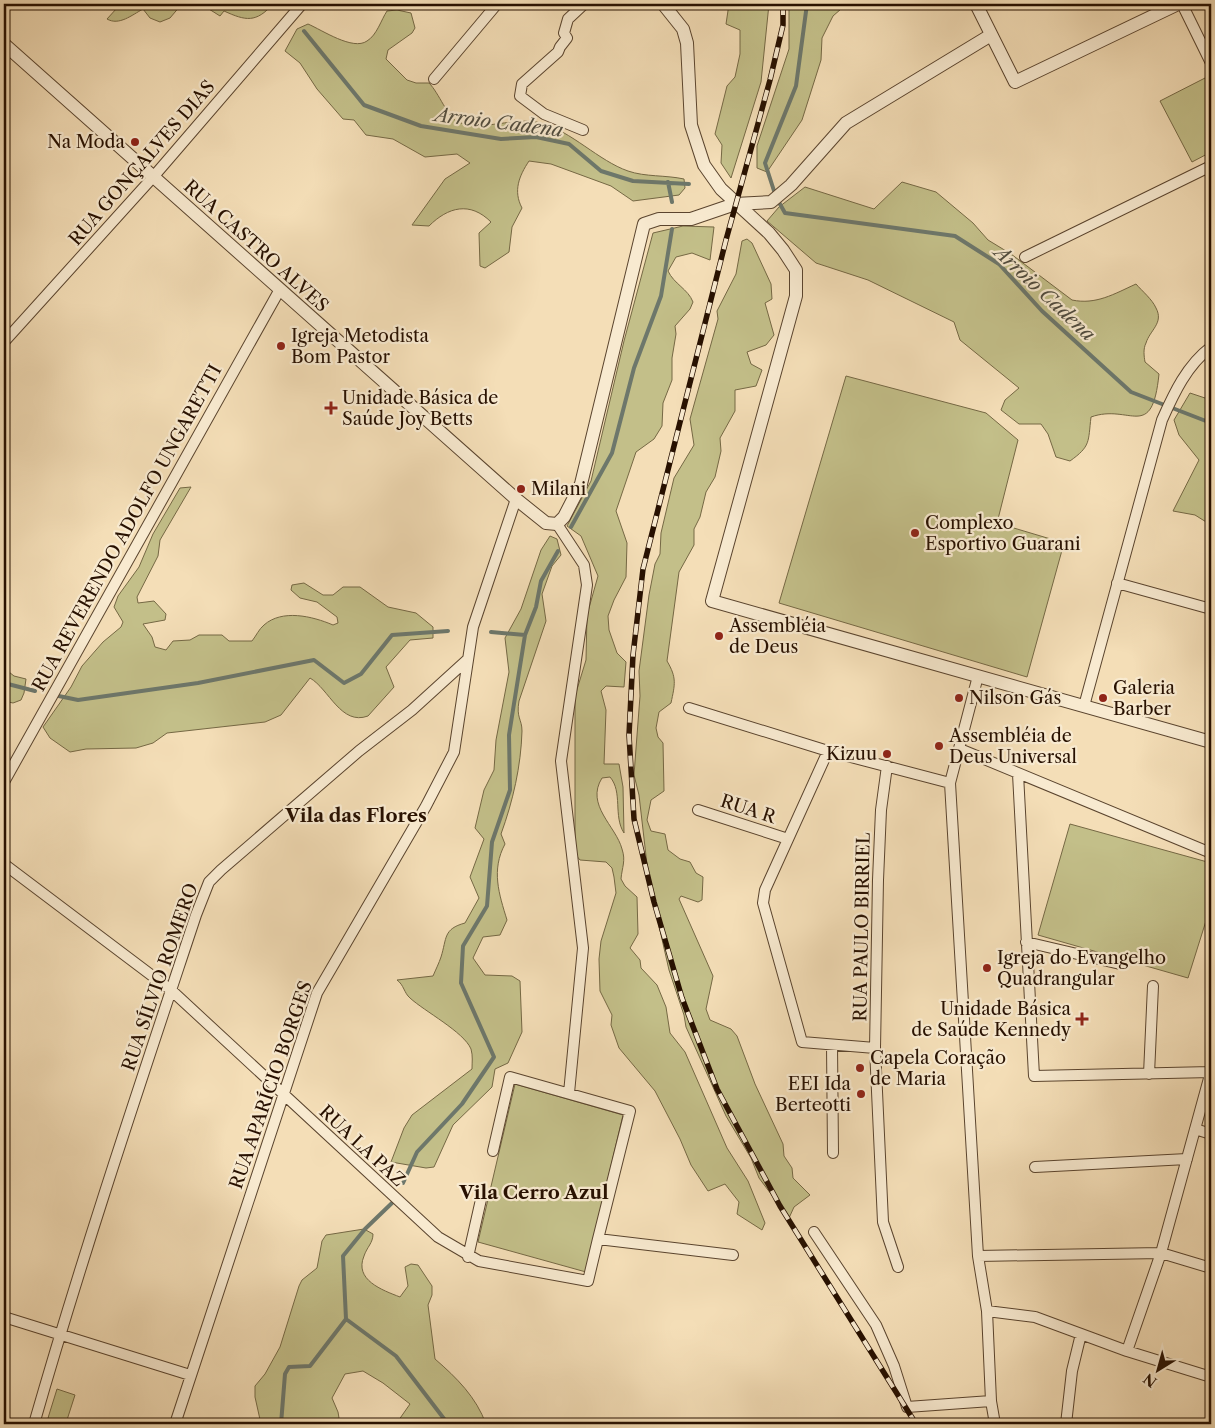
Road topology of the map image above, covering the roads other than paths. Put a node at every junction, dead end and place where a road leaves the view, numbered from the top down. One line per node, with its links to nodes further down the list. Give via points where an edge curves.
1 (302, 4): 14 (street, RUA GONÇALVES DIAS)
2 (497, 4): 11 (street)
3 (584, 4): 12 (street, via 568,19 564,33 567,38 558,52 522,84 520,96 544,114)
4 (663, 4): 15 (street, via 683,29 687,43 691,125 696,146 704,165)
5 (976, 4): 8 (street)
6 (1178, 4): 8 (street, via 1015,82)
7 (1182, 4): 10 (street)
8 (991, 34): 15 (street, via 846,123 791,185 771,202)
9 (4, 44): 14 (street, RUA CASTRO ALVES)
10 (1211, 63)
11 (434, 79)
12 (583, 130)
13 (1211, 166): 16 (street)
14 (154, 176): 17 (street, RUA CASTRO ALVES); 18 (street, RUA GONÇALVES DIAS)
15 (735, 204): 21 (street, via 691,218 658,219 644,224 581,484); 25 (street, via 769,233 796,270 796,296 712,601)
16 (1025, 257)
17 (279, 291): 20 (street, RUA CASTRO ALVES); 33 (street, RUA REVERENDO ADOLFO UNGARETTI)
18 (4, 342)
19 (1211, 347): 22 (street, via 1188,371 1162,420)
20 (516, 499): 21 (street, RUA CASTRO ALVES, via 546,524); 24 (street, via 473,627)
21 (557, 524): 47 (street, via 584,565 586,585 561,761 583,948)
22 (1117, 583): 23 (street); 26 (street)
23 (1211, 609)
24 (467, 660): 42 (street, RUA SÍLVIO ROMERO, via 209,882); 48 (street, RUA APARÍCIO BORGES, via 454,752 317,992)
25 (978, 676): 26 (street); 29 (street)
26 (1084, 706): 28 (street)
27 (689, 708): 30 (street)
28 (1211, 742)
29 (960, 749): 32 (street); 34 (street)
30 (828, 751): 31 (street); 36 (street)
31 (887, 766): 34 (street); 44 (street, RUA PAULO BIRRIEL, via 881,810 878,880)
32 (1018, 774): 37 (street); 39 (street)
33 (4, 782)
34 (950, 783): 60 (street)
35 (698, 810): 36 (street, RUA R)
36 (788, 839): 43 (street, via 764,890 763,903 802,1042)
37 (1211, 852)
38 (4, 864): 42 (street, RUA LA PAZ)
39 (1026, 942): 40 (street); 46 (street, via 1034,1076)
40 (1120, 964)
41 (1153, 986): 46 (street)
42 (171, 990): 48 (street, RUA LA PAZ); 66 (street, RUA SÍLVIO ROMERO)
43 (832, 1045): 44 (street); 52 (street)
44 (875, 1048): 62 (street, RUA PAULO BIRRIEL, via 883,1222)
45 (1211, 1072): 46 (street); 49 (street)
46 (1149, 1074)
47 (569, 1093): 51 (street, via 510,1077); 57 (street, via 630,1111)
48 (284, 1095): 61 (street, RUA LA PAZ, via 438,1237); 69 (street, RUA APARÍCIO BORGES)
49 (1195, 1129): 50 (street); 53 (street)
50 (1211, 1134)
51 (493, 1151)
52 (833, 1153)
53 (1187, 1159): 54 (street); 58 (street)
54 (1035, 1167)
55 (482, 1195): 61 (street)
56 (814, 1232): 71 (street, via 876,1325 907,1407)
57 (598, 1239): 59 (street); 61 (street, RUA LA PAZ, via 588,1282)
58 (1161, 1253): 60 (street); 63 (street); 68 (street)
59 (733, 1255)
60 (978, 1256): 64 (street)
61 (468, 1257)
62 (898, 1267)
63 (1211, 1268)
64 (987, 1311): 67 (street, via 1035,1317); 71 (street)
65 (4, 1317): 66 (street)
66 (60, 1334): 69 (street); 72 (street, RUA SÍLVIO ROMERO)
67 (1081, 1334): 68 (street); 75 (street, via 1072,1371)
68 (1127, 1351): 70 (street)
69 (190, 1375): 73 (street, RUA APARÍCIO BORGES)
70 (1211, 1377)
71 (991, 1401): 74 (street)
72 (34, 1424)
73 (175, 1424)
74 (995, 1424)
75 (1066, 1424)

